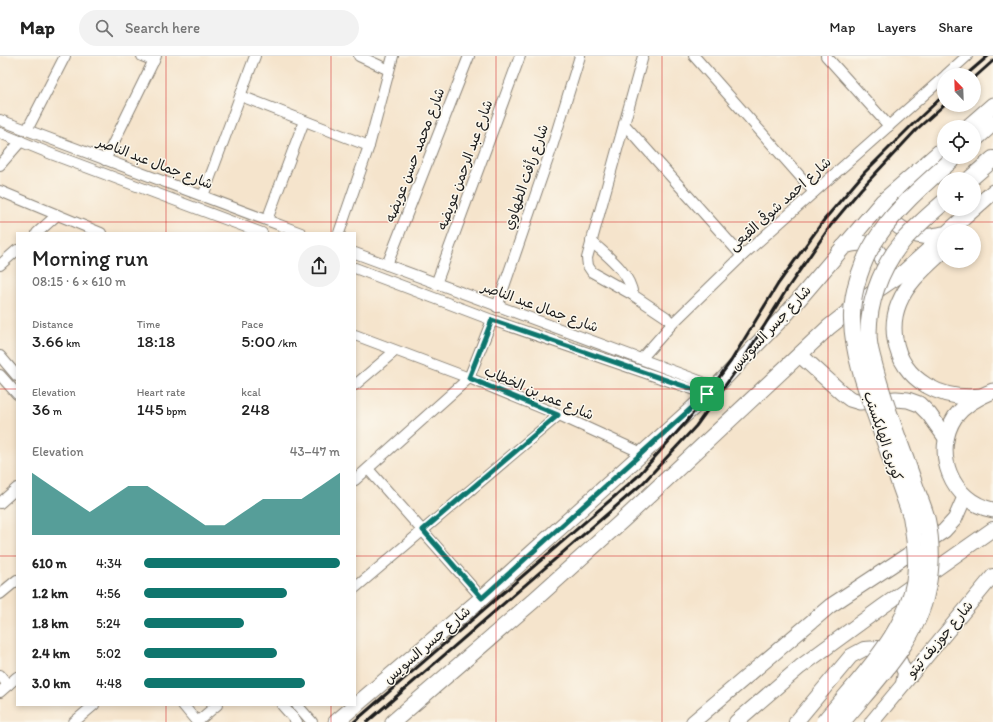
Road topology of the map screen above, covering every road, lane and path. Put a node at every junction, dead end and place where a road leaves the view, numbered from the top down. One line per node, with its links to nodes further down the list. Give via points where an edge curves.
1 (65, 56): 25 (street)
2 (142, 56): 13 (street)
3 (255, 56): 17 (street)
4 (359, 56): 15 (street)
5 (393, 56): 15 (street)
6 (469, 56): 61 (street, شارع محمد حسن عويضه)
7 (520, 56): 64 (street, شارع عبد الرحمن عويضه)
8 (580, 56): 66 (street, شارع رأفت الطهاوي)
9 (643, 56): 23 (street)
10 (694, 56): 37 (street)
11 (826, 56): 24 (street)
12 (964, 57): 14 (street, شارع احمد شوقى القيعى)
13 (155, 59): 32 (street)
14 (953, 68)
15 (389, 70): 29 (street)
16 (937, 83): 24 (street, شارع احمد شوقى القيعى)
17 (241, 96): 21 (street); 39 (street)
18 (993, 105): 20 (main road)
19 (0, 120): 25 (street, شارع جمال عبد الناصر)
20 (976, 120)
21 (304, 121): 29 (street); 45 (street)
22 (993, 123): 27 (highway)
23 (624, 124): 53 (street); 58 (street)
24 (889, 126): 37 (street, شارع احمد شوقى القيعى)
25 (27, 130): 32 (street, شارع جمال عبد الناصر)
26 (0, 133): 28 (street, شارع جمال عبد الناصر)
27 (981, 134)
28 (21, 141): 34 (street); 49 (street, شارع جمال عبد الناصر)
29 (369, 146): 51 (street)
30 (937, 154): 40 (main road, شارع جسر السويس)
31 (993, 159): 35 (highway)
32 (105, 160): 39 (street, شارع جمال عبد الناصر)
33 (947, 164): 118 (highway, كوبرى الهايكستب, bridge, via 912,195 878,235 865,259 856,285 851,319 860,371 911,516 916,541 916,566 912,591 893,638)
34 (0, 165)
35 (978, 172)
36 (0, 192): 43 (street)
37 (814, 192): 58 (street, شارع احمد شوقى القيعى)
38 (993, 192): 41 (main road)
39 (203, 196): 45 (street, شارع جمال عبد الناصر)
40 (882, 202): 52 (main road, via 891,219 905,231 923,236); 55 (main road, شارع جسر السويس)
41 (981, 203)
42 (937, 208): 119 (highway, كوبرى الهايكستب, bridge, via 902,242 885,267 875,290 870,315 869,342 880,387 926,519 931,566 927,590 921,613 911,634)
43 (57, 215): 47 (street); 48 (street)
44 (966, 216): 46 (main road)
45 (267, 220): 50 (street, شارع جمال عبد الناصر)
46 (957, 224)
47 (38, 232)
48 (99, 232)
49 (259, 232)
50 (298, 232)
51 (339, 232)
52 (937, 235)
53 (591, 241): 65 (street, via 625,274); 65 (street, via 587,258 592,272)
54 (937, 242): 63 (main road, via 921,258)
55 (842, 247): 63 (main road, via 860,243 877,250 886,267); 78 (main road, شارع جسر السويس, via 788,312)
56 (16, 251): 60 (street)
57 (356, 253): 61 (street, شارع جمال عبد الناصر)
58 (742, 256): 68 (street, شارع احمد شوقى القيعى)
59 (937, 257): 80 (main road, via 913,280 902,296 894,324 896,344 908,370 929,387 954,396 973,397)
60 (0, 265)
61 (387, 265): 64 (street, شارع جمال عبد الناصر)
62 (356, 268): 67 (street, شارع جمال عبد الناصر)
63 (888, 283): 71 (main road, via 848,312)
64 (436, 284): 66 (street, شارع جمال عبد الناصر)
65 (633, 295): 68 (street, via 666,317)
66 (497, 307): 73 (street, شارع جمال عبد الناصر)
67 (492, 320): 75 (street); 78 (street, شارع جمال عبد الناصر)
68 (672, 324): 73 (street, شارع احمد شوقى القيعى)
69 (356, 335): 70 (street, شارع عمر بن الخطاب)
70 (395, 351): 75 (street, شارع عمر بن الخطاب); 77 (street)
71 (800, 355): 82 (main road, via 850,399 860,402 896,399 919,404); 114 (main road, via 623,520)
72 (0, 356): 74 (street)
73 (641, 359): 78 (street, شارع جمال عبد الناصر)
74 (16, 373): 76 (street)
75 (469, 378): 81 (street, شارع عمر بن الخطاب); 84 (street)
76 (2, 380): 79 (street)
77 (356, 384)
78 (712, 391): 83 (main road, شارع جسر السويس)
79 (16, 393)
80 (988, 394): 82 (main road, via 963,408)
81 (558, 415): 83 (street, شارع عمر بن الخطاب); 91 (street)
82 (946, 438): 87 (main road, via 945,455 948,471 953,482)
83 (642, 453): 96 (main road, شارع جسر السويس)
84 (368, 469): 85 (street); 91 (street)
85 (356, 479)
86 (16, 489): 88 (street)
87 (965, 496): 89 (main road, via 978,505); 115 (main road, via 955,519 944,531 830,606)
88 (0, 503)
89 (993, 510)
90 (993, 529): 116 (main road, via 806,662)
91 (423, 530): 94 (street); 96 (street)
92 (993, 576): 99 (main road, شارع جوزيف تيتو)
93 (16, 581): 95 (street)
94 (356, 587)
95 (0, 594)
96 (482, 598): 102 (main road, شارع جسر السويس)
97 (0, 675): 100 (street)
98 (16, 678): 100 (street)
99 (903, 684): 117 (main road, شارع جوزيف تيتو, via 905,673 899,659 879,648 864,648 851,656); 120 (main road, شارع جوزيف تيتو)
100 (8, 685): 101 (street)
101 (0, 692)
102 (356, 705)
103 (93, 706): 109 (street)
104 (184, 706): 110 (street)
105 (216, 706): 110 (street)
106 (283, 706): 111 (street)
107 (299, 706): 112 (street)
108 (355, 706): 113 (main road, شارع جسر السويس)
109 (74, 722)
110 (197, 722)
111 (297, 722)
112 (312, 722)
113 (336, 722)
114 (393, 722)
115 (693, 722)
116 (736, 722)
117 (796, 722)
118 (824, 722)
119 (842, 722)
120 (872, 722)

